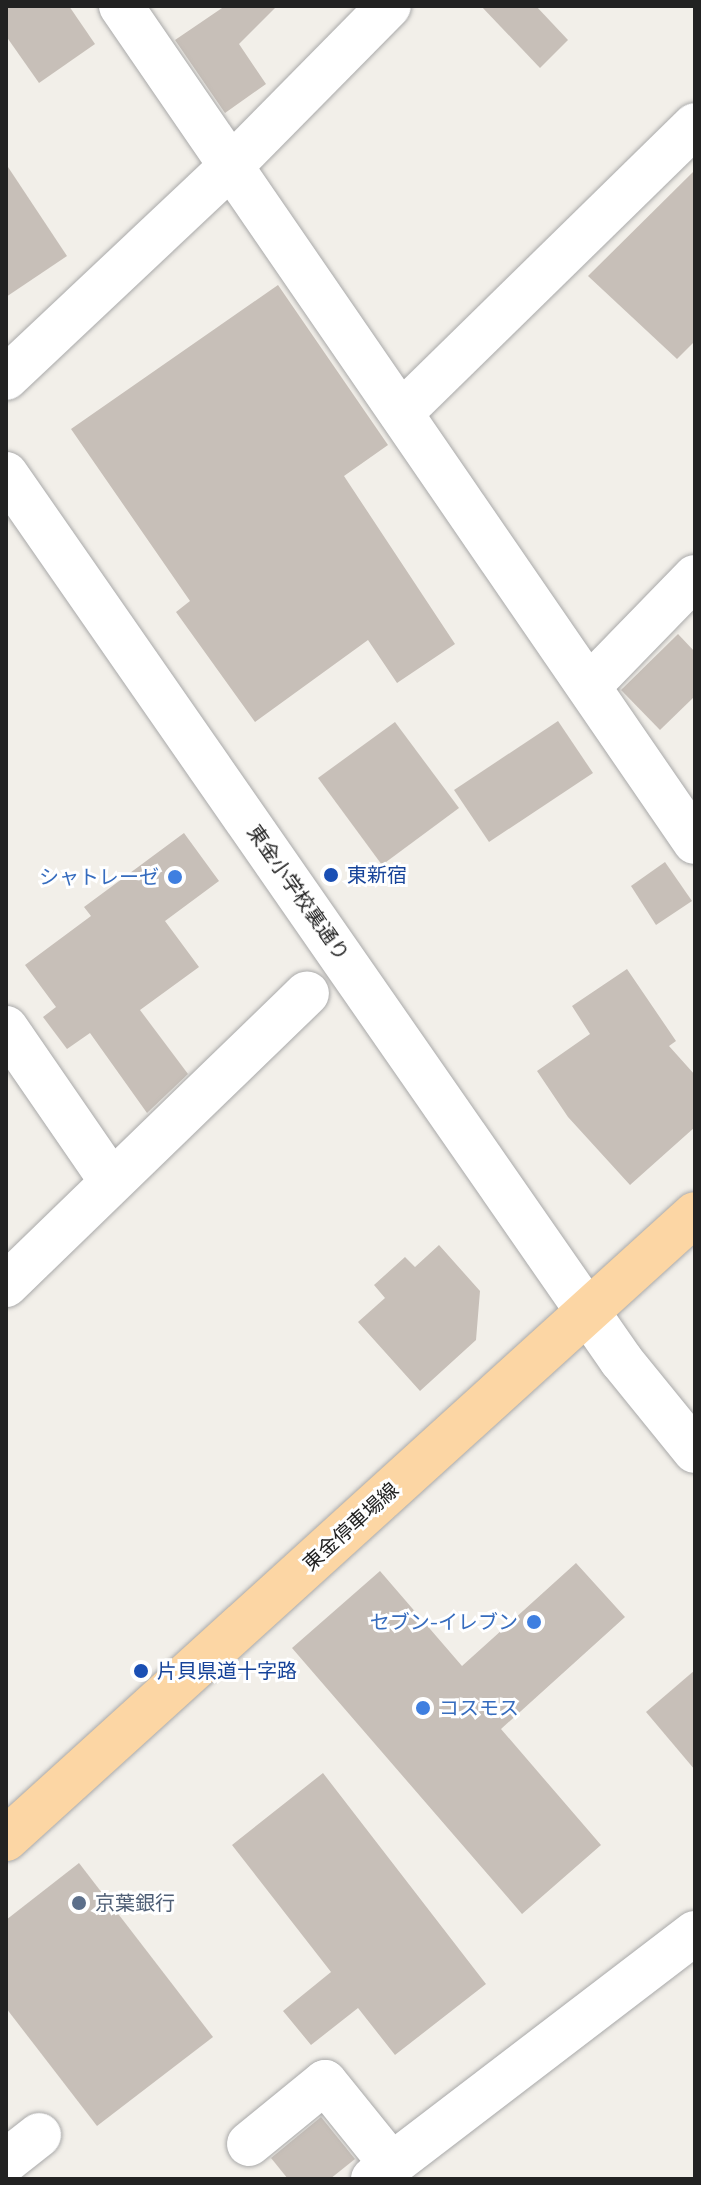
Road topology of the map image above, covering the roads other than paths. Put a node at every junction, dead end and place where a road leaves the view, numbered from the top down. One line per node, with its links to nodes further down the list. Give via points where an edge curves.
1 (121, 6): 4 (street)
2 (389, 6): 4 (street)
3 (695, 125): 6 (street)
4 (233, 164): 5 (street); 6 (street)
5 (6, 378)
6 (402, 412): 9 (street)
7 (6, 474): 16 (street, 東金小学校裏通り)
8 (695, 577): 9 (street)
9 (589, 686): 10 (street)
10 (695, 842)
11 (307, 993): 13 (street)
12 (6, 1028): 13 (street)
13 (111, 1181): 15 (street)
14 (695, 1214): 16 (main road, 東金停車場線)
15 (6, 1285)
16 (587, 1313): 17 (street, 東金小学校裏通り); 18 (main road, 東金停車場線)
17 (695, 1451)
18 (6, 1839)
19 (695, 1933): 21 (street)
20 (249, 2144): 21 (street, via 325,2082)
21 (382, 2172)

